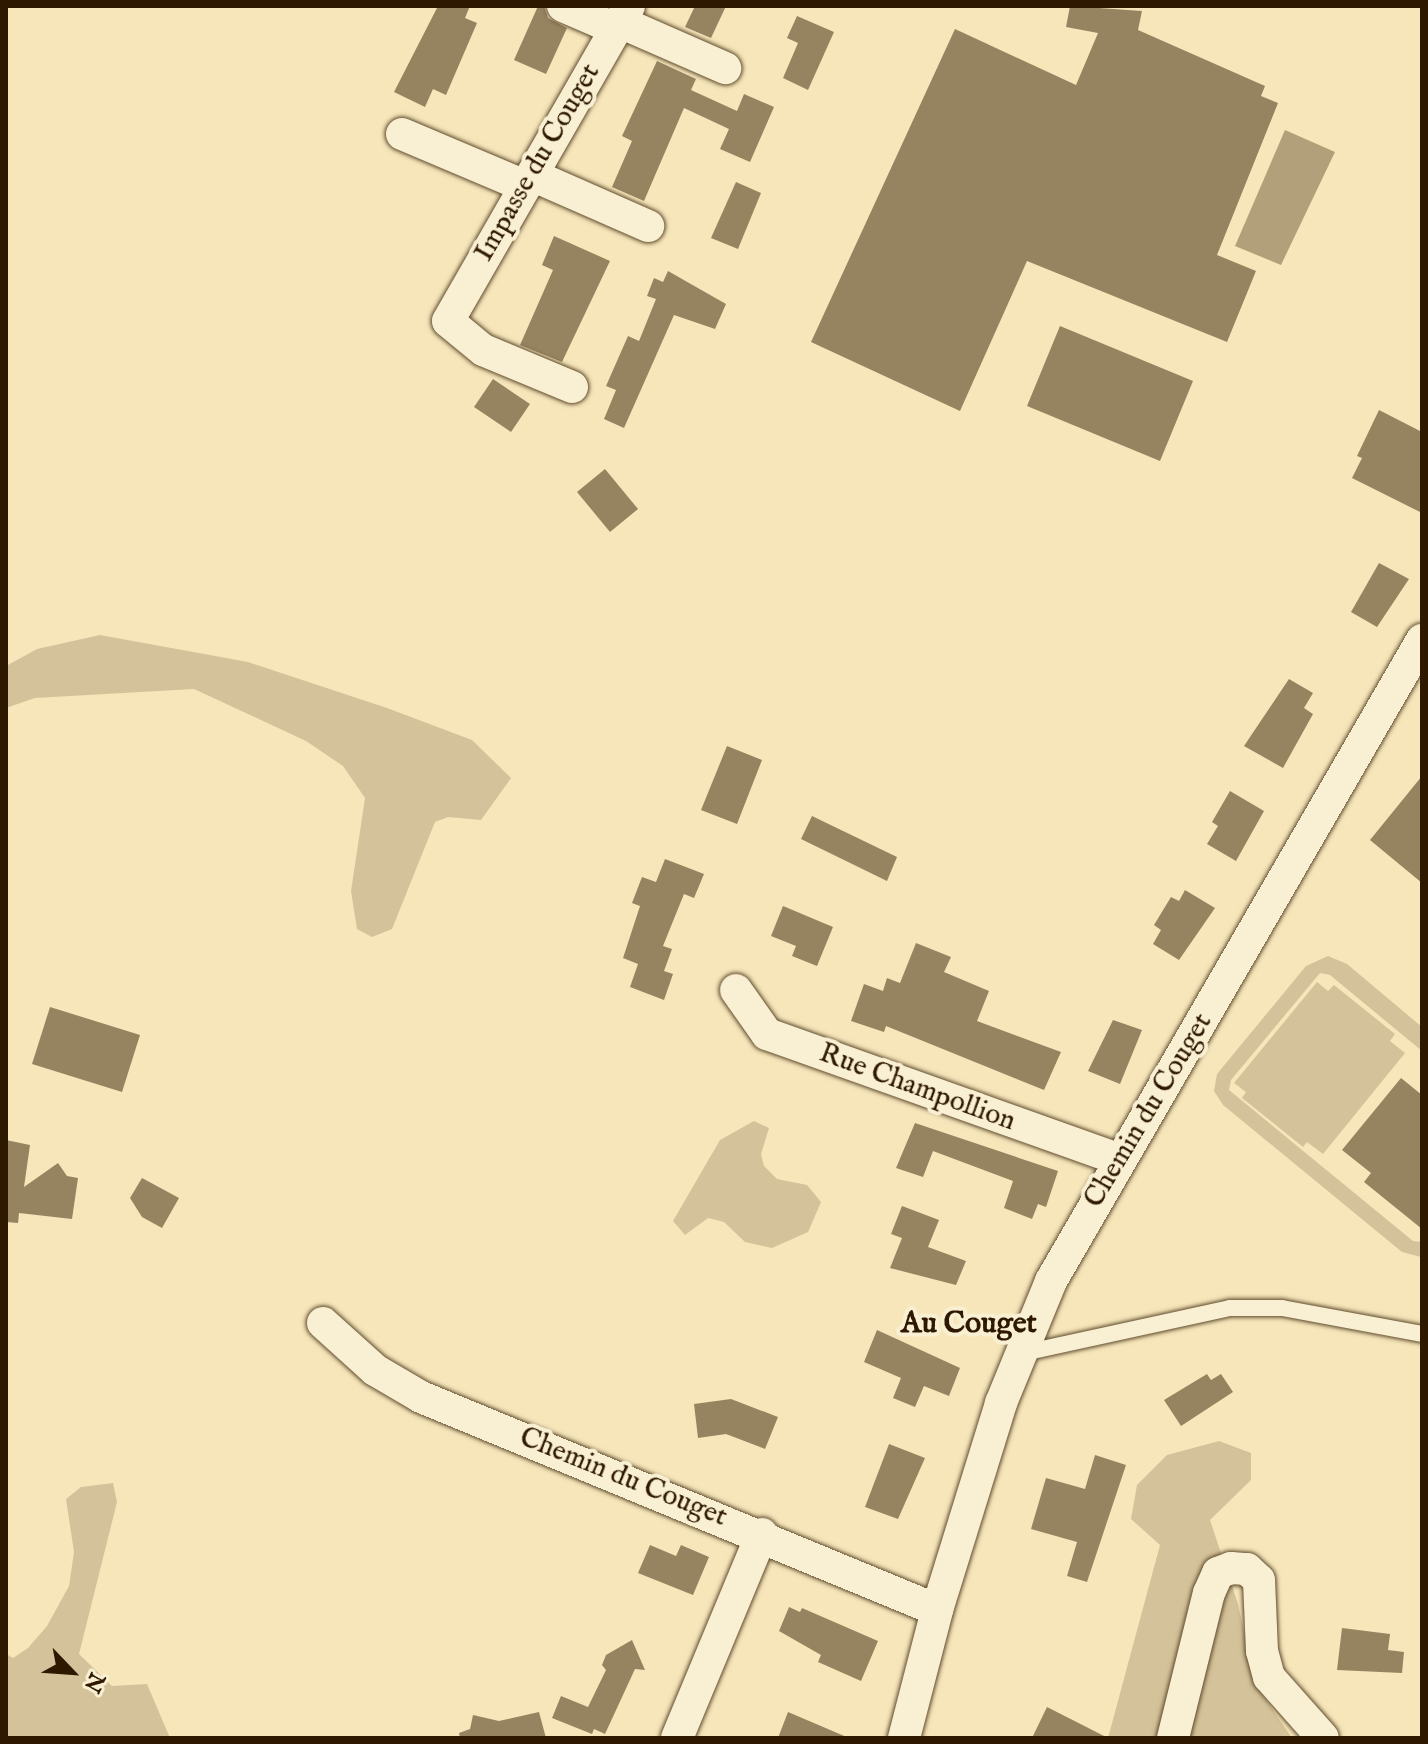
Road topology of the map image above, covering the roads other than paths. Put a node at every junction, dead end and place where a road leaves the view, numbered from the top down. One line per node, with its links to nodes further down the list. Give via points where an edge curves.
1 (563, 6): 2 (street)
2 (622, 19): 3 (street); 5 (street, Impasse du Couget)
3 (725, 68)
4 (402, 134): 5 (street)
5 (529, 180): 6 (street); 7 (street, Impasse du Couget, via 448,321 483,350)
6 (648, 226)
7 (572, 387)
8 (1422, 640): 10 (street, Chemin du Couget)
9 (736, 990): 10 (street, Rue Champollion, via 767,1034)
10 (1118, 1159): 13 (street, Chemin du Couget, via 1051,1281)
11 (323, 1323): 14 (street, Chemin du Couget, via 375,1370 421,1397)
12 (1422, 1334): 13 (lane, via 1282,1308 1230,1308)
13 (1019, 1354): 15 (street, Chemin du Couget)
14 (762, 1534): 15 (street, Chemin du Couget); 16 (street)
15 (937, 1610): 17 (street, Chemin du Couget)
16 (677, 1738)
17 (904, 1738)
18 (1173, 1738): 19 (street, via 1209,1593 1218,1573 1231,1568 1247,1569 1259,1580 1262,1651 1269,1677)
19 (1323, 1738)

